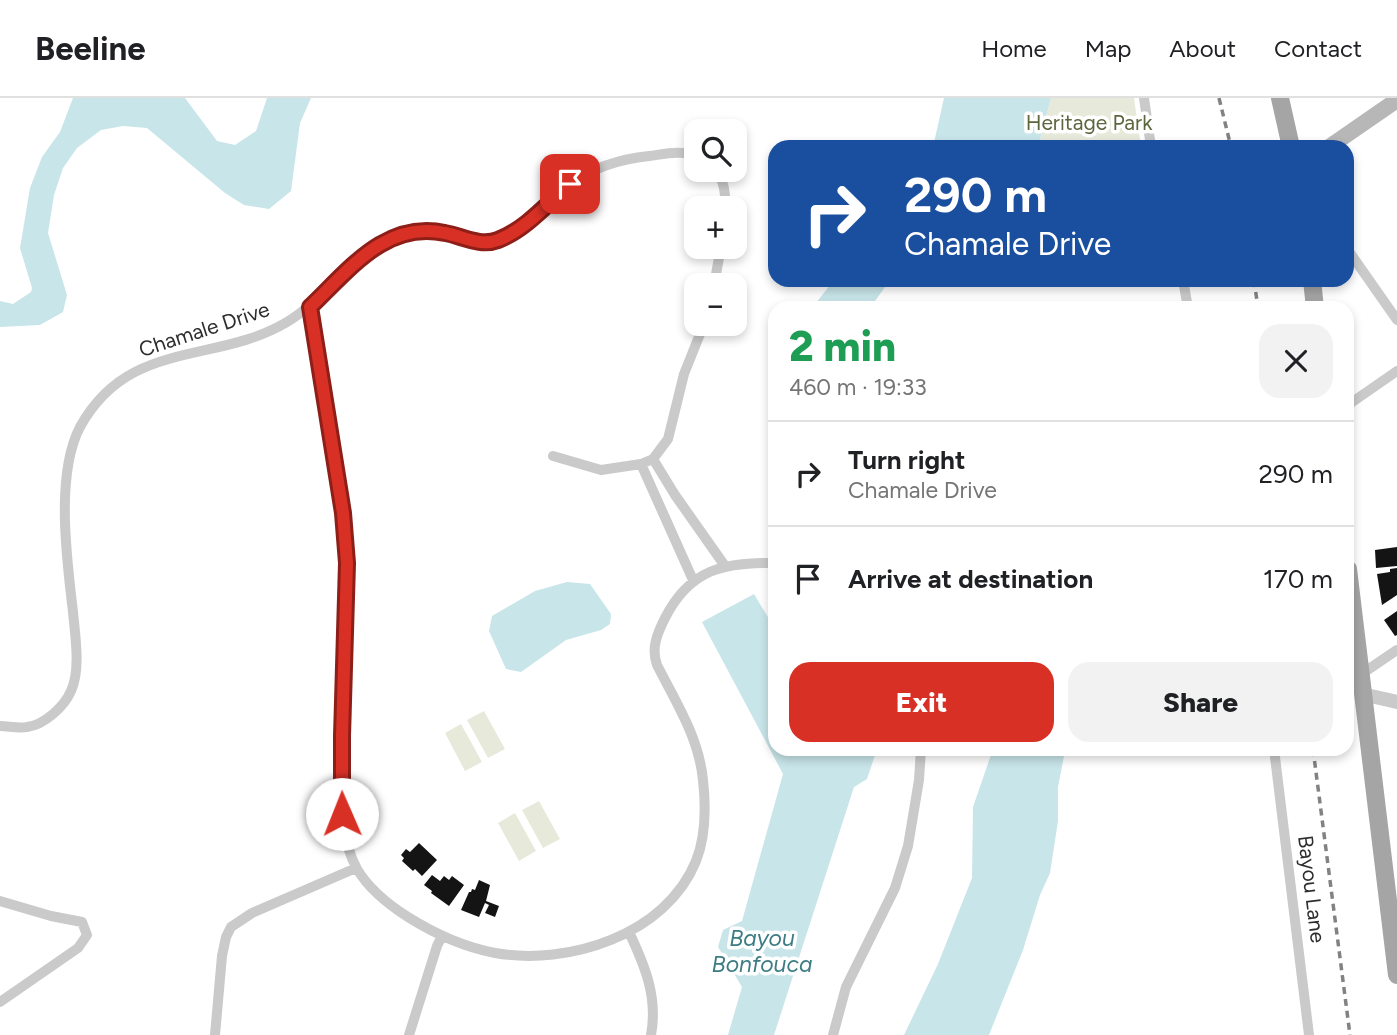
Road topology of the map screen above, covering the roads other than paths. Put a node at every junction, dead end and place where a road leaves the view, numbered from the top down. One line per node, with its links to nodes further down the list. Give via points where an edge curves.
1 (1144, 98): 4 (street)
2 (1280, 98): 5 (main road)
3 (1397, 100): 6 (main road)
4 (1150, 140)
5 (1289, 140)
6 (1339, 140)
7 (684, 153): 9 (street, Chamale Drive, via 603,165 570,184 516,231 496,242 480,243 422,230 380,242)
8 (1354, 259): 10 (street)
9 (310, 307): 25 (street, Chamale Drive, via 254,337 133,372 94,407 79,429 65,500 77,650 72,690 61,707 42,721 27,727); 28 (street, via 343,513 347,563 342,814)
10 (1397, 320)
11 (699, 336): 15 (street, via 684,374 668,439)
12 (1397, 371): 13 (street)
13 (1354, 401)
14 (553, 456): 16 (street, via 601,470)
15 (653, 459): 16 (street); 18 (street)
16 (641, 464): 19 (street)
17 (768, 563): 18 (street)
18 (725, 566): 19 (street)
19 (694, 580): 31 (street, via 673,602 654,650 696,748 703,779 703,830 695,862 678,891)
20 (1354, 622): 22 (main road)
21 (1397, 650): 22 (street)
22 (1360, 675): 23 (main road)
23 (1362, 694): 24 (street); 30 (main road)
24 (1397, 702)
25 (0, 726)
26 (921, 756): 38 (street, via 908,846 895,888 846,987)
27 (1276, 756): 39 (street, Bayou Lane)
28 (356, 868): 32 (street, via 401,913); 35 (street, via 252,913 231,927 222,956)
29 (0, 901): 34 (street, via 82,922 87,935 78,948)
30 (1394, 925): 33 (main road)
31 (629, 932): 32 (street, via 582,948 531,954 479,949); 37 (street, via 649,980)
32 (442, 936): 36 (street)
33 (1397, 975)
34 (0, 1002)
35 (215, 1035)
36 (409, 1035)
37 (651, 1035)
38 (833, 1035)
39 (1309, 1035)

